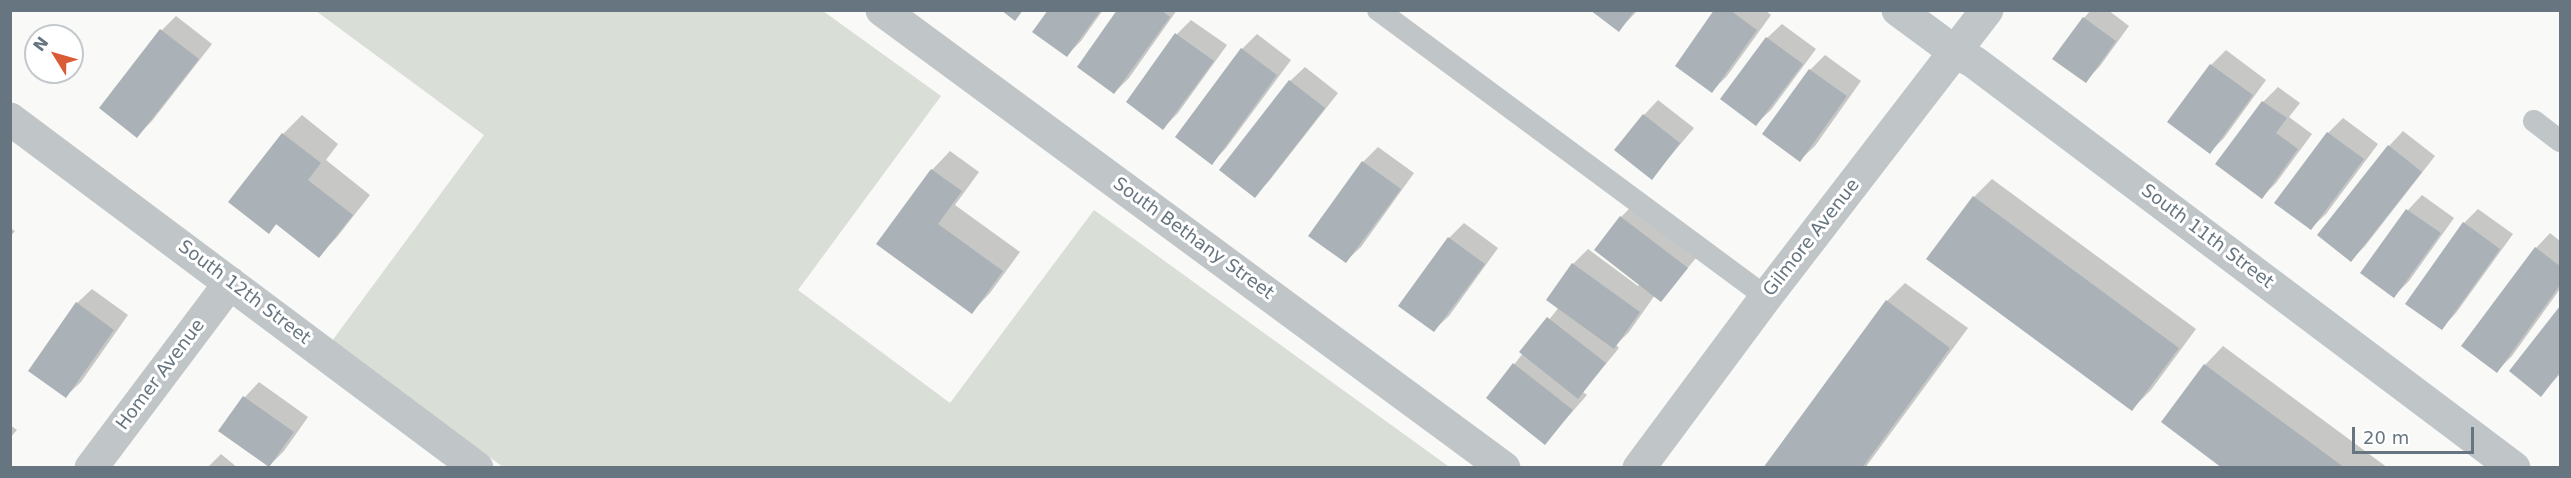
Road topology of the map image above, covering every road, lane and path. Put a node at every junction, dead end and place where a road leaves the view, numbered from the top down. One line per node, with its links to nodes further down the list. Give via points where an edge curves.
1 (882, 10): 13 (street, South Bethany Street)
2 (1378, 10): 10 (lane)
3 (1898, 10): 5 (street, South 11th Street)
4 (1986, 10): 5 (street, Gilmore Avenue)
5 (1955, 52): 10 (street, Gilmore Avenue); 15 (street, South 11th Street, via 1974,62)
6 (10, 119): 9 (street, South 12th Street)
7 (2534, 121): 8 (lane)
8 (2560, 141)
9 (230, 283): 11 (street, Homer Avenue); 12 (street, South 12th Street)
10 (1766, 297): 14 (street, Gilmore Avenue)
11 (91, 468)
12 (477, 468)
13 (1504, 468)
14 (1639, 468)
15 (2514, 468)

